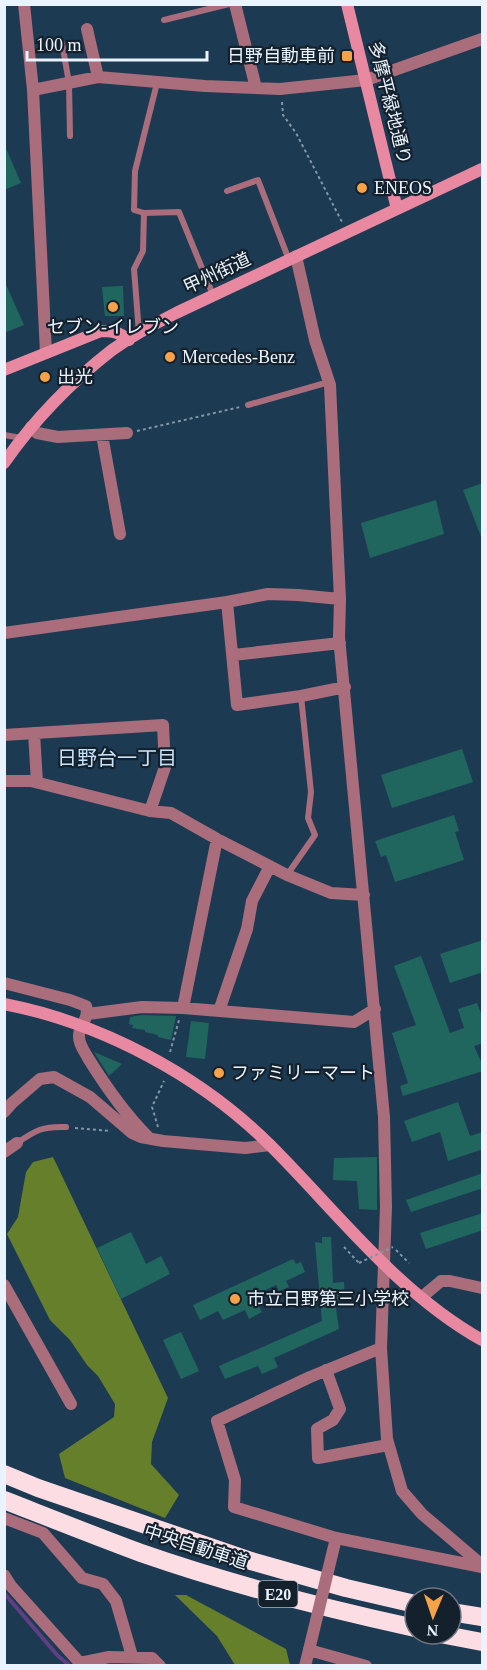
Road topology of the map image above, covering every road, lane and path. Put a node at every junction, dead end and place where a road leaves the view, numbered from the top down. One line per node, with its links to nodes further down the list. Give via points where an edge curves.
1 (24, 4): 15 (street)
2 (229, 4): 5 (lane)
3 (235, 4): 13 (street)
4 (347, 4): 10 (street, 多摩平緑地通り)
5 (164, 20)
6 (87, 29): 9 (street)
7 (483, 39): 10 (street)
8 (62, 43): 11 (lane)
9 (98, 77): 11 (street); 12 (street)
10 (366, 80): 14 (street); 19 (street, 多摩平緑地通り)
11 (69, 83): 15 (street); 16 (lane)
12 (157, 83): 13 (street); 20 (lane, via 135,171 134,210)
13 (256, 88): 14 (street)
14 (280, 89): 21 (path, via 283,115)
15 (33, 90): 25 (street)
16 (70, 136)
17 (483, 169): 19 (street, 甲州街道)
18 (227, 191): 22 (lane, via 258,180)
19 (398, 209): 21 (street, 甲州街道)
20 (144, 213): 23 (lane, via 179,212); 24 (lane, via 143,251 134,269)
21 (348, 232): 22 (street, 甲州街道)
22 (292, 258): 23 (street, 甲州街道); 27 (street)
23 (213, 295): 24 (street, 甲州街道)
24 (134, 336): 25 (street, via 100,331); 29 (street, 甲州街道, via 74,383)
25 (46, 353): 26 (street)
26 (4, 370)
27 (329, 382): 28 (lane); 36 (street)
28 (248, 405): 30 (path)
29 (31, 427): 32 (street, via 38,433 58,437); 33 (street, 甲州街道)
30 (127, 433): 32 (street)
31 (4, 435): 33 (lane)
32 (102, 435): 35 (street)
33 (22, 438): 34 (street, 甲州街道)
34 (4, 463)
35 (120, 534)
36 (340, 599): 37 (street, via 268,594); 39 (street)
37 (227, 602): 38 (street); 40 (street)
38 (4, 633)
39 (340, 644): 40 (street); 41 (street)
40 (232, 655): 42 (street, via 237,705)
41 (345, 687): 42 (street); 51 (street)
42 (301, 696): 50 (lane, via 311,792 308,818 315,835)
43 (34, 733): 44 (street); 46 (street); 47 (street, via 163,725 165,767)
44 (4, 735)
45 (4, 781): 46 (street)
46 (37, 782): 47 (street)
47 (150, 812): 48 (street, via 171,813)
48 (217, 839): 49 (street); 54 (street)
49 (270, 866): 50 (street); 56 (street, via 252,901 247,929)
50 (288, 875): 51 (street, via 331,892)
51 (364, 895): 55 (street)
52 (4, 983): 57 (street, via 86,1006)
53 (4, 1004): 57 (street)
54 (183, 1008): 56 (street); 57 (street, via 142,1007); 58 (path)
55 (375, 1008): 56 (street, via 354,1022); 69 (street, via 384,1117)
56 (219, 1011)
57 (85, 1020): 63 (street, via 78,1037 81,1047 129,1119); 65 (street, via 191,1082)
58 (170, 1052)
59 (164, 1081): 63 (path, via 152,1107)
60 (4, 1112): 62 (street, via 40,1079 54,1077 90,1097)
61 (66, 1127): 62 (path); 64 (lane, via 35,1131)
62 (132, 1133): 63 (street)
63 (157, 1141): 65 (street, via 245,1148)
64 (17, 1143): 66 (street)
65 (270, 1145): 69 (street)
66 (4, 1152)
67 (344, 1247): 68 (path, bridge, via 359,1263 393,1247)
68 (409, 1263)
69 (384, 1264): 72 (street); 74 (street)
70 (4, 1285): 76 (street)
71 (483, 1288): 72 (street, via 441,1281)
72 (422, 1297): 73 (street)
73 (483, 1340)
74 (381, 1348): 75 (street); 77 (street)
75 (326, 1370): 77 (street, via 340,1409 333,1420 317,1429 318,1458); 81 (street, via 217,1421 235,1480 234,1507)
76 (71, 1404)
77 (388, 1445): 82 (street, via 402,1491 422,1514)
78 (4, 1474): 84 (highway, 中央自動車道 / E20, via 251,1561)
79 (4, 1500): 87 (highway, 中央自動車道 / E20, via 143,1553 243,1585)
80 (4, 1518): 91 (street, via 43,1533 82,1578 103,1584 116,1601)
81 (336, 1538): 82 (street); 90 (street, bridge)
82 (483, 1566)
83 (4, 1575): 91 (street, via 80,1663 109,1656)
84 (403, 1601)
85 (463, 1614): 86 (highway)
86 (483, 1617)
87 (403, 1626)
88 (463, 1638): 89 (highway)
89 (483, 1642)
90 (309, 1650): 93 (street); 94 (street)
91 (132, 1656): 92 (street, via 152,1658)
92 (160, 1665)
93 (305, 1665)
94 (366, 1665)

